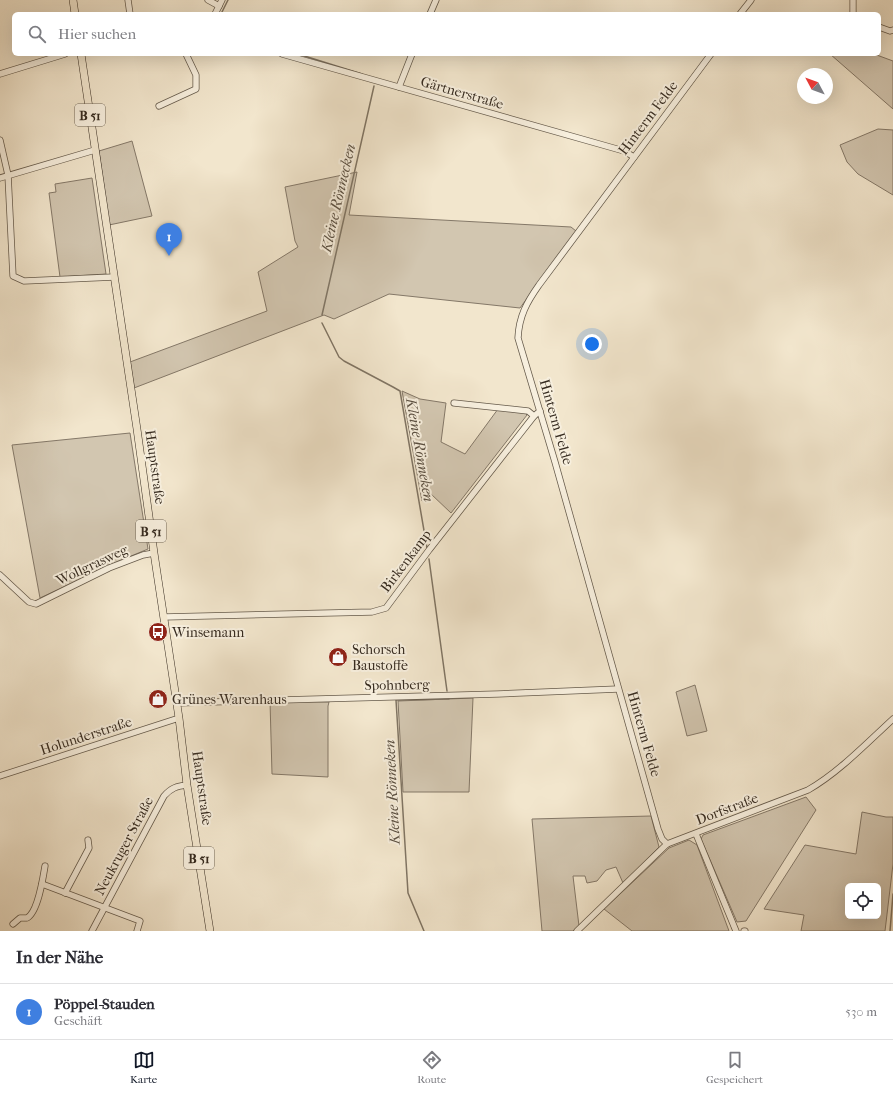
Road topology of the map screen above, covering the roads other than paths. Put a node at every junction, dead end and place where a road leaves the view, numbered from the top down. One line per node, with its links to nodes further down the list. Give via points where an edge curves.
1 (73, 0): 9 (main road)
2 (128, 0): 10 (street)
3 (208, 0): 8 (street)
4 (222, 0): 8 (street)
5 (436, 0): 12 (street)
6 (751, 0): 13 (street)
7 (853, 0): 14 (street)
8 (219, 6): 11 (street)
9 (75, 12)
10 (130, 12)
11 (216, 12)
12 (431, 12)
13 (742, 12)
14 (853, 12)
15 (881, 28): 16 (street)
16 (893, 30)
17 (58, 56): 23 (street)
18 (81, 56): 27 (main road, Hauptstraße / B 51)
19 (187, 56): 25 (street, via 196,75 196,89)
20 (289, 56): 24 (street, Gärtnerstraße)
21 (411, 56): 24 (street)
22 (710, 56): 28 (street, Hinterm Felde)
23 (0, 74)
24 (399, 87): 28 (street, Gärtnerstraße, via 624,151)
25 (159, 106)
26 (0, 140): 29 (street)
27 (95, 150): 29 (street); 31 (main road, Hauptstraße / B 51)
28 (634, 157): 33 (street, Hinterm Felde, via 539,285 520,320 518,338)
29 (8, 175): 30 (street); 31 (street, via 13,276 24,281)
30 (0, 178)
31 (114, 277): 35 (main road, Hauptstraße / B 51)
32 (454, 403): 34 (street, via 528,411)
33 (540, 411): 34 (street, Birkenkamp); 38 (street, Hinterm Felde)
34 (534, 416): 37 (street, Birkenkamp, via 386,608 372,612)
35 (154, 553): 36 (street, Wollgrasweg, via 109,568 36,604 29,602); 37 (main road, Hauptstraße / B 51)
36 (0, 575)
37 (164, 617): 39 (main road, Hauptstraße / B 51)
38 (618, 689): 39 (street, Spohnberg); 46 (street, Hinterm Felde, via 658,829)
39 (177, 703): 40 (main road, Hauptstraße / B 51)
40 (179, 718): 42 (street, Holunderstraße); 43 (main road, Hauptstraße / B 51)
41 (893, 719): 44 (street, Dorfstraße, via 819,784)
42 (0, 776)
43 (187, 784): 50 (street, Neukruger Straße, via 169,790 164,796); 54 (main road, Hauptstraße / B 51)
44 (696, 834): 46 (street, Dorfstraße); 56 (street)
45 (88, 840): 49 (street, via 89,848)
46 (667, 844): 55 (street, Dorfstraße)
47 (45, 866): 48 (street)
48 (42, 884): 49 (street); 51 (street, via 30,916 20,918)
49 (65, 893): 50 (street)
50 (104, 909): 52 (street, Neukruger Straße); 53 (street, via 140,921)
51 (12, 924)
52 (92, 931)
53 (137, 931)
54 (210, 931)
55 (577, 931)
56 (736, 931)

